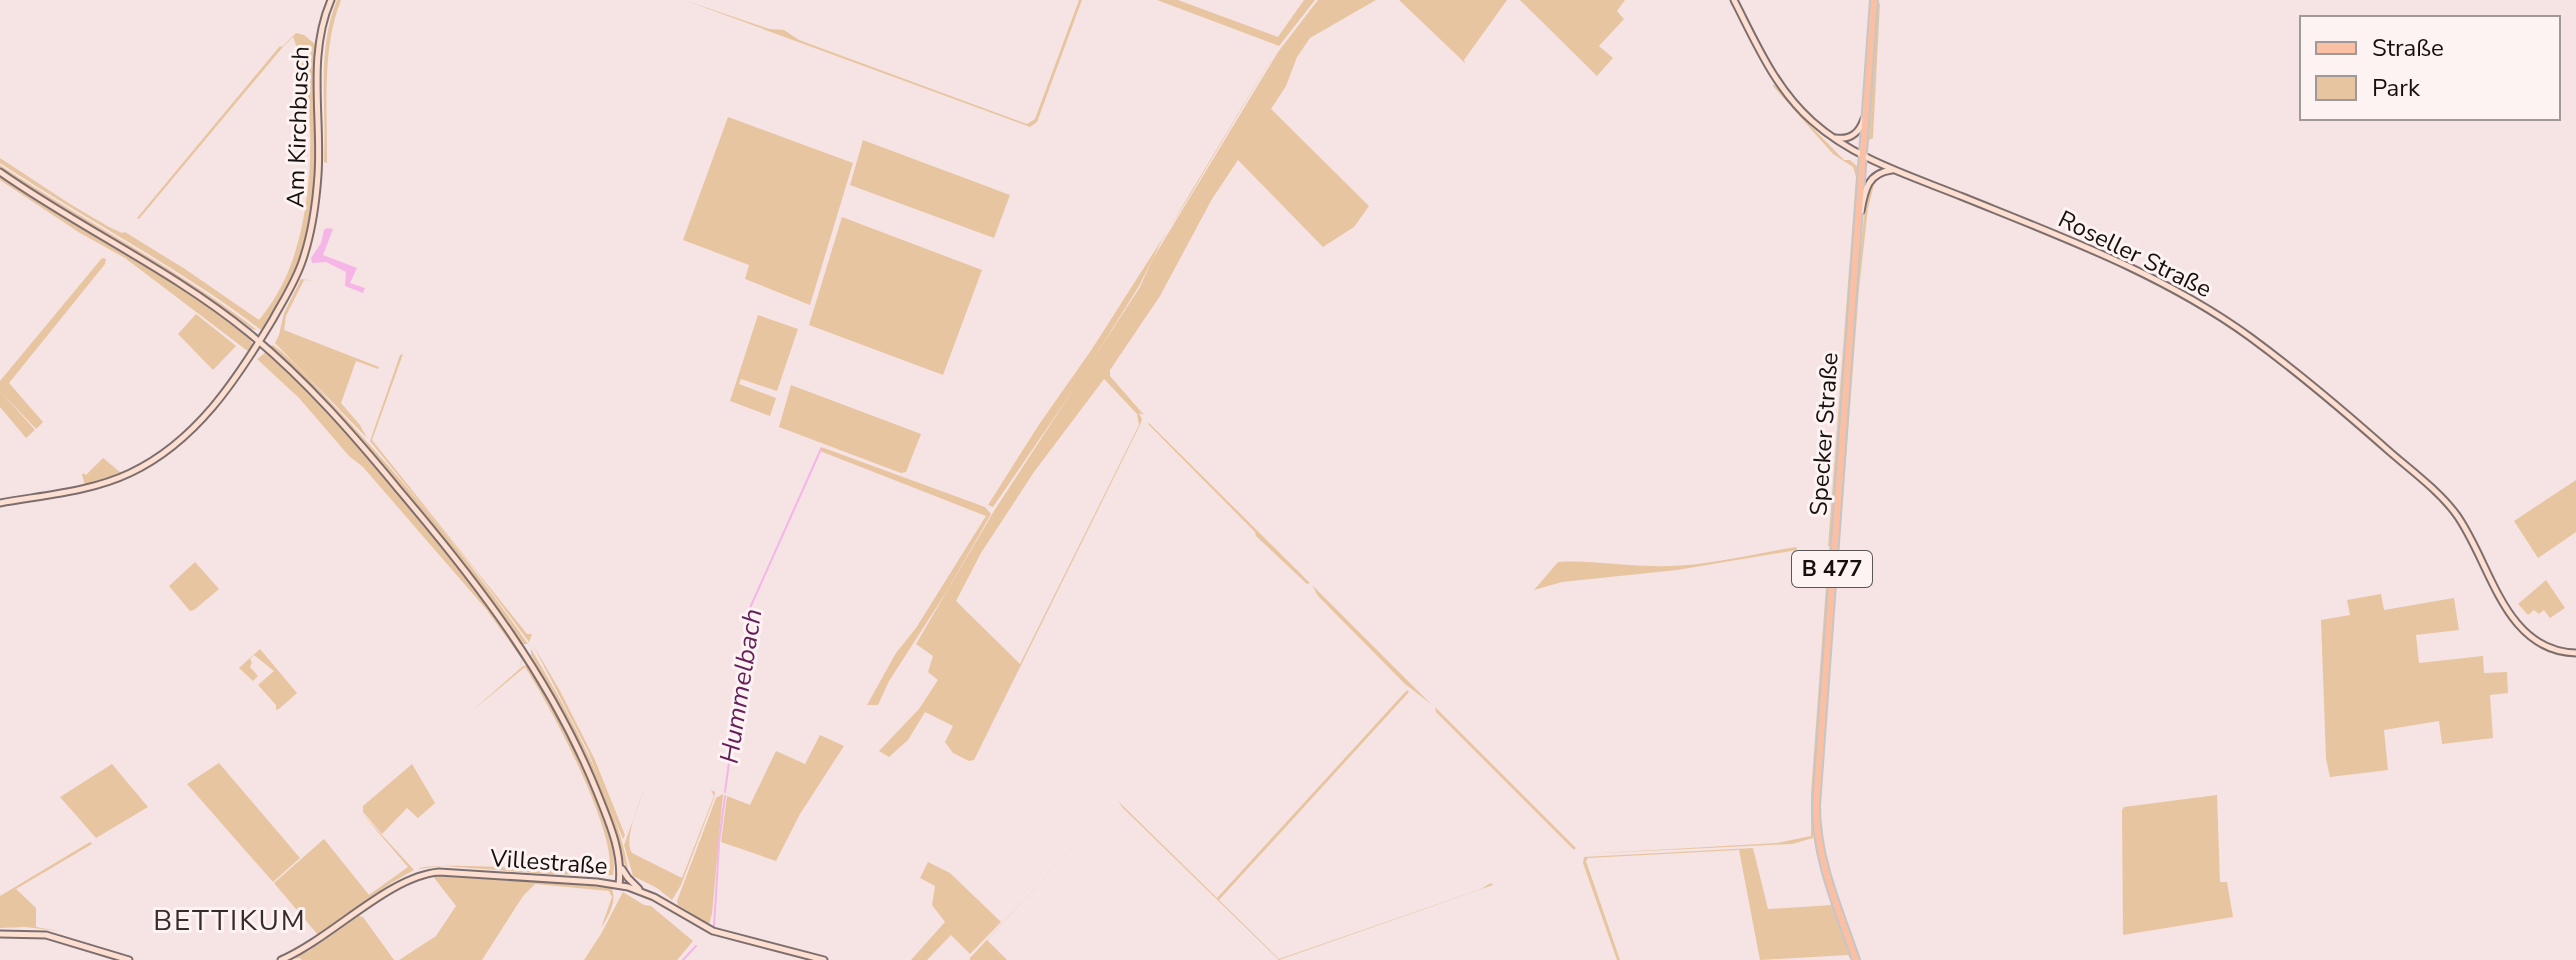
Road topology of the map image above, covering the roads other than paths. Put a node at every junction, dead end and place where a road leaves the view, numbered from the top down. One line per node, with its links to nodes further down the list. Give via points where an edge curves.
1 (331, 0): 10 (street, Am Kirchbusch, via 318,53 319,156 310,232 293,283)
2 (1734, 0): 5 (street, Roseller Straße, via 1780,85)
3 (1874, 0): 4 (main road, Specker Straße / B 477)
4 (1868, 103): 5 (street, via 1856,134); 6 (main road, Specker Straße / B 477)
5 (1832, 137): 6 (street, Roseller Straße)
6 (1864, 156): 7 (street, Roseller Straße); 9 (main road, Specker Straße / B 477)
7 (1895, 170): 9 (street, via 1877,173 1869,182); 12 (street, Roseller Straße, via 2131,267 2251,338 2326,396 2447,504 2513,617 2540,644)
8 (0, 172): 10 (street, via 192,290)
9 (1858, 236): 20 (main road, Specker Straße / B 477, via 1816,806 1822,860)
10 (260, 342): 11 (street, Am Kirchbusch, via 195,427 142,467 90,487); 13 (street, via 313,391 373,459 510,630 576,744)
11 (0, 503)
12 (2576, 653)
13 (620, 865): 14 (street); 15 (street)
14 (619, 885): 15 (street, Villestraße); 18 (street, Villestraße, via 426,873)
15 (643, 892): 19 (street, Villestraße, via 713,931)
16 (0, 934): 17 (street, via 46,935)
17 (129, 960)
18 (281, 960)
19 (824, 960)
20 (1856, 960)

